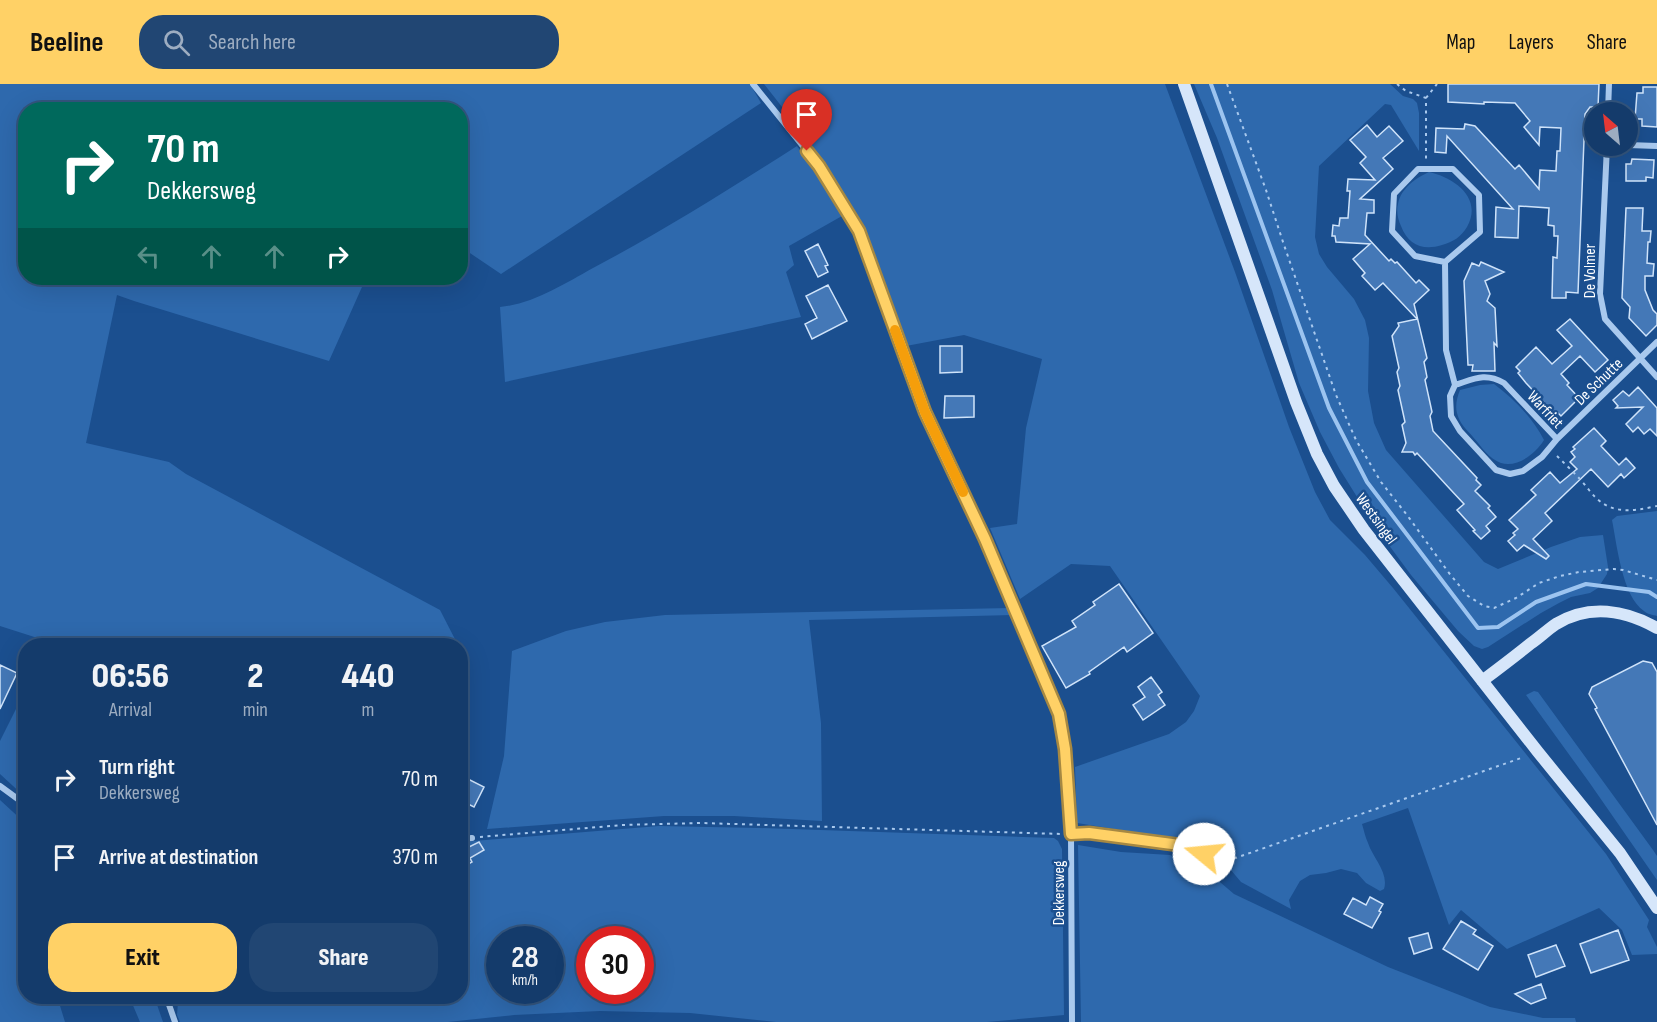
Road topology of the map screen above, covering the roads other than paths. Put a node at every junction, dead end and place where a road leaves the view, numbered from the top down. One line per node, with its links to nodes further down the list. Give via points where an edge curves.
1 (753, 84): 18 (street, Dekkersweg, via 819,166 859,231 925,412 985,539 1059,714)
2 (1184, 84): 15 (main road, Westsingel, via 1317,454 1364,530)
3 (1609, 84): 4 (street)
4 (1608, 102)
5 (1638, 145): 6 (street)
6 (1657, 146)
7 (1607, 156): 10 (street, De Volmer, via 1600,294 1605,319)
8 (1444, 262): 8 (street, via 1415,256 1392,231 1394,194 1418,170 1453,169 1479,195 1480,232); 12 (street, Warfriet, via 1446,350)
9 (1657, 342): 10 (street, De Schutte)
10 (1640, 359): 11 (street, De Volmer); 13 (street, De Schutte)
11 (1657, 377)
12 (1455, 385): 13 (street, Warfriet, via 1495,377); 13 (street, Warfriet, via 1450,396 1451,416 1460,432 1496,471 1523,471)
13 (1557, 439)
14 (1657, 628): 15 (main road, via 1621,613 1586,612 1556,624)
15 (1482, 681): 22 (main road, Westsingel, via 1620,853)
16 (0, 786): 17 (street)
17 (18, 798)
18 (1071, 834): 21 (street, via 1187,846); 25 (street, Dekkersweg)
19 (468, 838): 20 (street)
20 (472, 838)
21 (1219, 864)
22 (1657, 908)
23 (169, 1004): 24 (street)
24 (175, 1022)
25 (1072, 1022)

